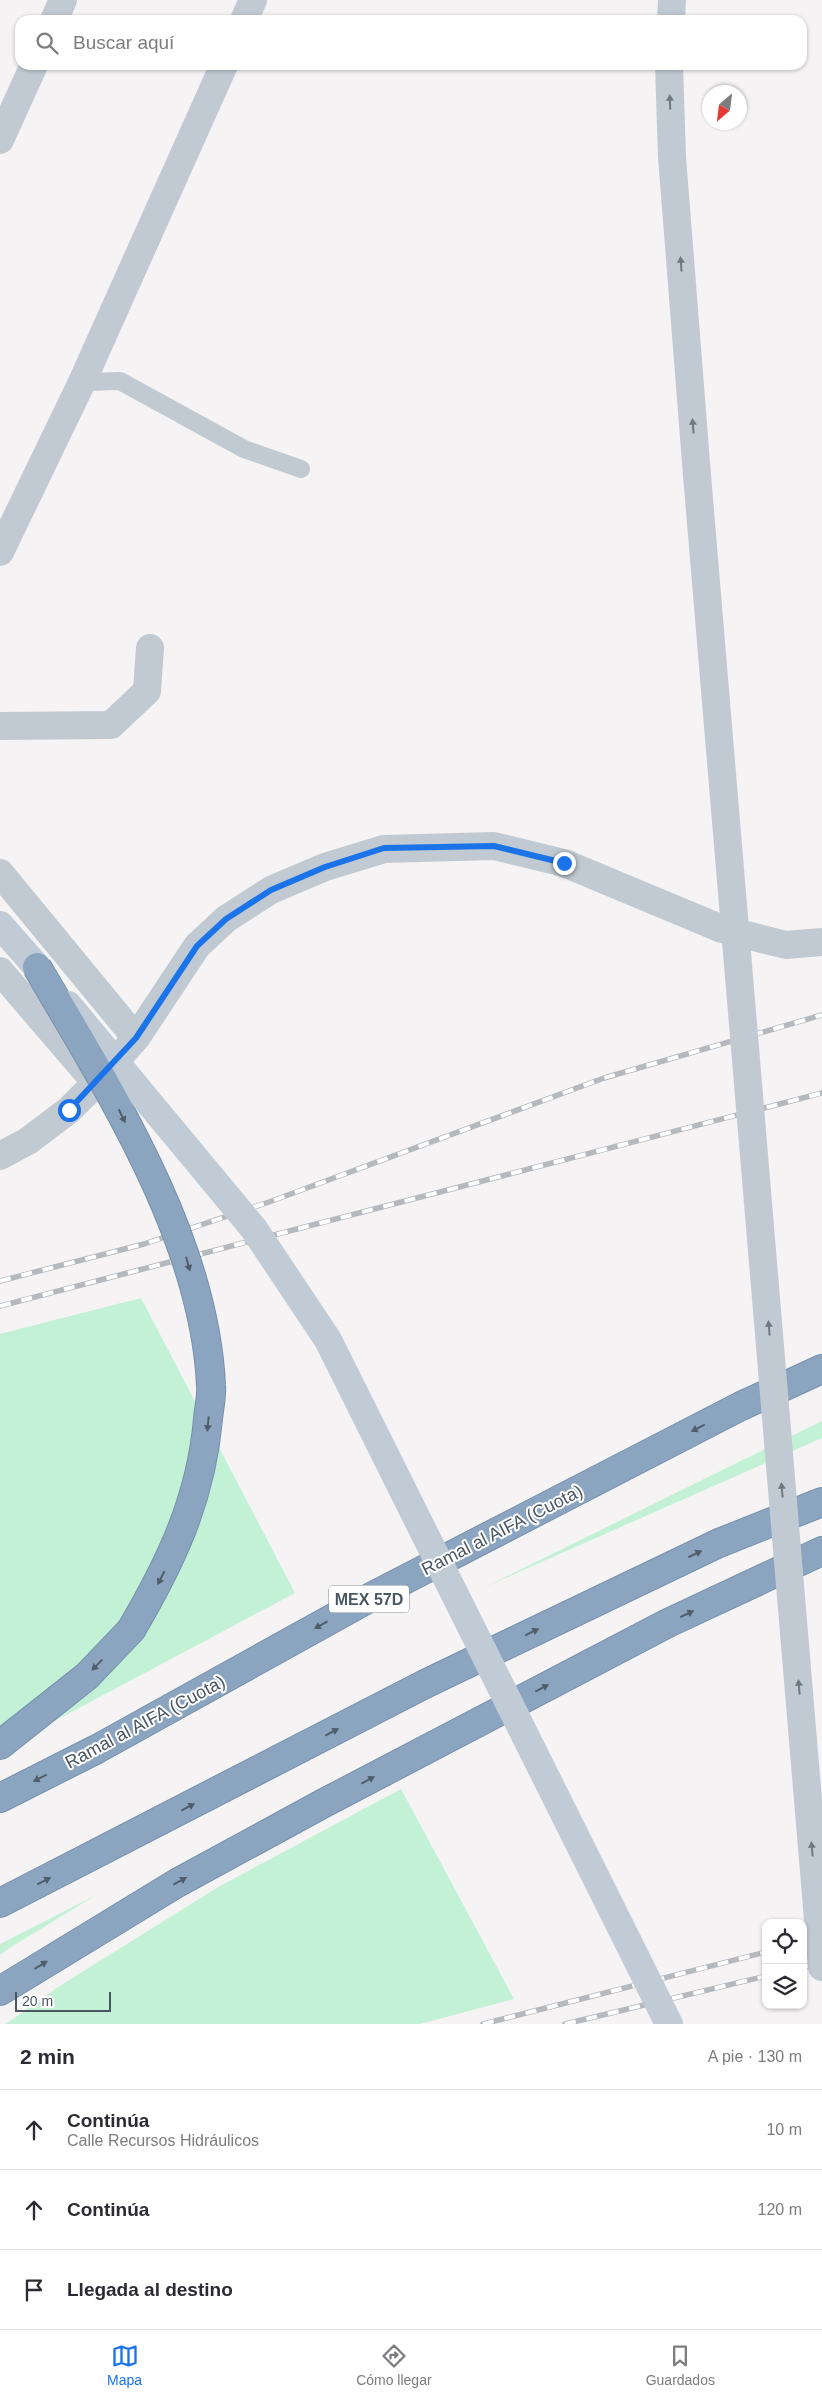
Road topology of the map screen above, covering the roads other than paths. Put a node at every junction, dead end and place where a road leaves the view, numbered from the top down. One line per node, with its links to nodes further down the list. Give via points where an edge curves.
1 (63, 0): 4 (street)
2 (253, 0): 5 (street)
3 (672, 0): 6 (street)
4 (56, 15)
5 (246, 15)
6 (670, 15)
7 (32, 70): 10 (street)
8 (222, 70): 11 (street)
9 (669, 70): 30 (street, one-way to 9, bridge, via 697,474 672,157)
10 (0, 140)
11 (82, 382): 12 (lane, via 120,381 244,449); 13 (street)
12 (301, 469)
13 (0, 552)
14 (150, 648): 15 (street, via 148,691 111,725)
15 (0, 726)
16 (0, 873): 21 (street)
17 (0, 925): 19 (main road)
18 (822, 942): 21 (street, via 786,945 722,929 564,863 494,846 384,848 325,867 271,890 226,919 197,946)
19 (37, 967): 27 (highway, one-way to 27, bridge, via 110,1091 186,1254 204,1323 211,1387 206,1446 191,1508 161,1579 131,1630 87,1676); 32 (main road, bridge, via 254,1230 328,1340)
20 (3, 978): 22 (street)
21 (136, 1038): 22 (street)
22 (96, 1083): 23 (street, via 69,1110 28,1141)
23 (0, 1156)
24 (822, 1369): 28 (highway, Ramal al AIFA (Cuota) / MEX 57D, one-way to 28, via 741,1406 373,1596 97,1750)
25 (822, 1502): 29 (highway, one-way to 25, via 425,1684 719,1543)
26 (822, 1551): 31 (highway, one-way to 26, via 177,1883 324,1803 668,1623)
27 (0, 1745)
28 (0, 1798)
29 (0, 1903)
30 (822, 1967)
31 (0, 1991)
32 (670, 2024)

